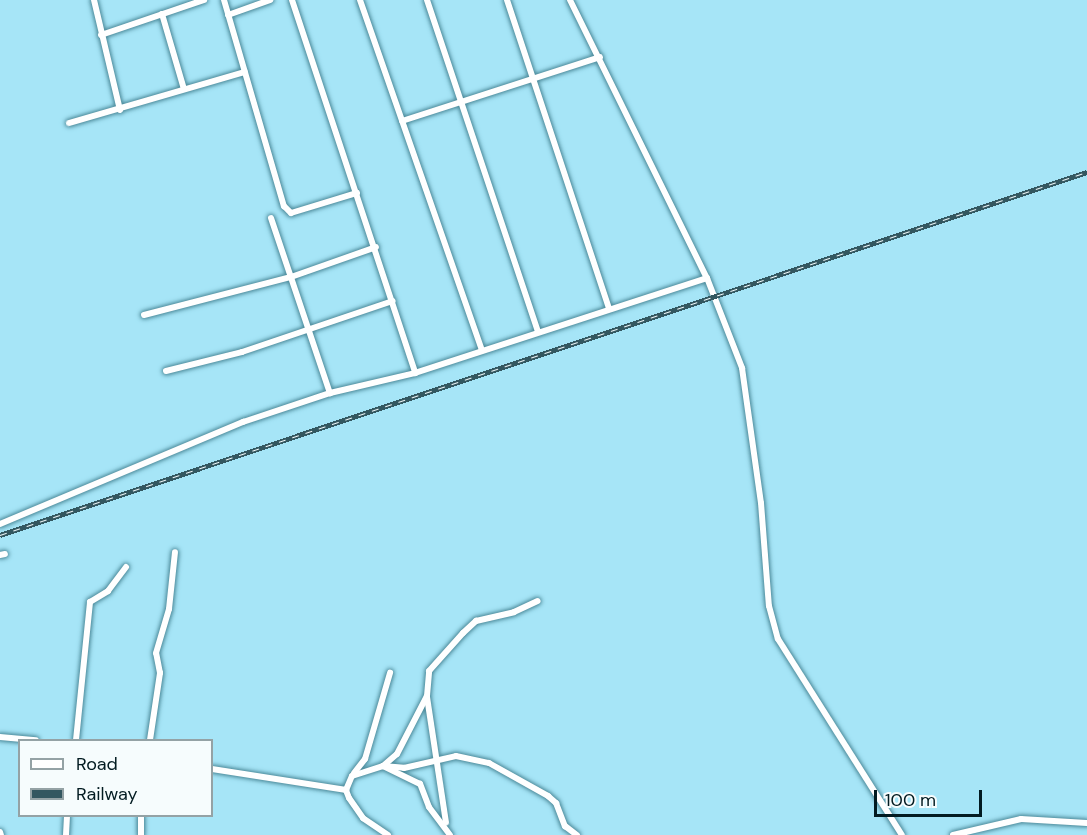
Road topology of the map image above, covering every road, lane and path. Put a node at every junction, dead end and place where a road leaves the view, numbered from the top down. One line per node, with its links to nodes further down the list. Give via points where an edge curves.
1 (94, 0): 12 (street, via 102,24)
2 (204, 0): 10 (street)
3 (224, 0): 11 (street)
4 (270, 0): 11 (street)
5 (292, 0): 21 (street)
6 (360, 0): 19 (street)
7 (426, 0): 17 (street)
8 (507, 0): 15 (street)
9 (570, 0): 13 (street)
10 (162, 14): 12 (street); 16 (street)
11 (228, 15): 14 (street)
12 (101, 35): 18 (street)
13 (600, 57): 15 (street); 25 (street)
14 (245, 72): 16 (street); 21 (street, via 287,210 291,213)
15 (532, 77): 17 (street); 27 (street)
16 (184, 89): 18 (street)
17 (460, 101): 19 (street); 30 (street)
18 (120, 110): 20 (street)
19 (402, 121): 31 (street)
20 (69, 123)
21 (357, 193): 23 (street)
22 (271, 218): 24 (street)
23 (376, 247): 24 (street); 26 (street)
24 (291, 276): 28 (street); 29 (street)
25 (707, 278): 27 (street); 58 (street, via 742,368 775,633 785,655)
26 (393, 301): 29 (street); 33 (street)
27 (609, 308): 30 (street)
28 (144, 315)
29 (306, 330): 32 (street); 34 (street)
30 (538, 332): 31 (street)
31 (482, 350): 33 (street)
32 (166, 371)
33 (416, 373): 34 (street)
34 (330, 393): 35 (street, via 243,422)
35 (0, 524)
36 (175, 552): 44 (street, via 169,609 156,653 160,673)
37 (126, 567): 43 (street, via 108,591 90,602)
38 (538, 601): 40 (street, via 514,612 476,621 429,671)
39 (390, 673): 48 (street, via 365,759)
40 (427, 696): 45 (street); 46 (street, via 397,754)
41 (0, 737): 42 (street)
42 (18, 739)
43 (76, 739)
44 (150, 739)
45 (435, 758): 46 (street, via 404,768); 53 (street); 57 (street, via 470,757 512,773 556,803 565,826)
46 (383, 766): 48 (street); 53 (street, via 420,784 429,807)
47 (213, 769): 49 (street)
48 (352, 776): 49 (street)
49 (346, 790): 56 (street, via 363,818)
50 (67, 817): 54 (street)
51 (141, 817): 55 (street)
52 (1087, 824): 59 (street, via 1021,819)
53 (449, 833)
54 (66, 835)
55 (141, 835)
56 (388, 835)
57 (577, 835)
58 (902, 835)
59 (953, 835)

